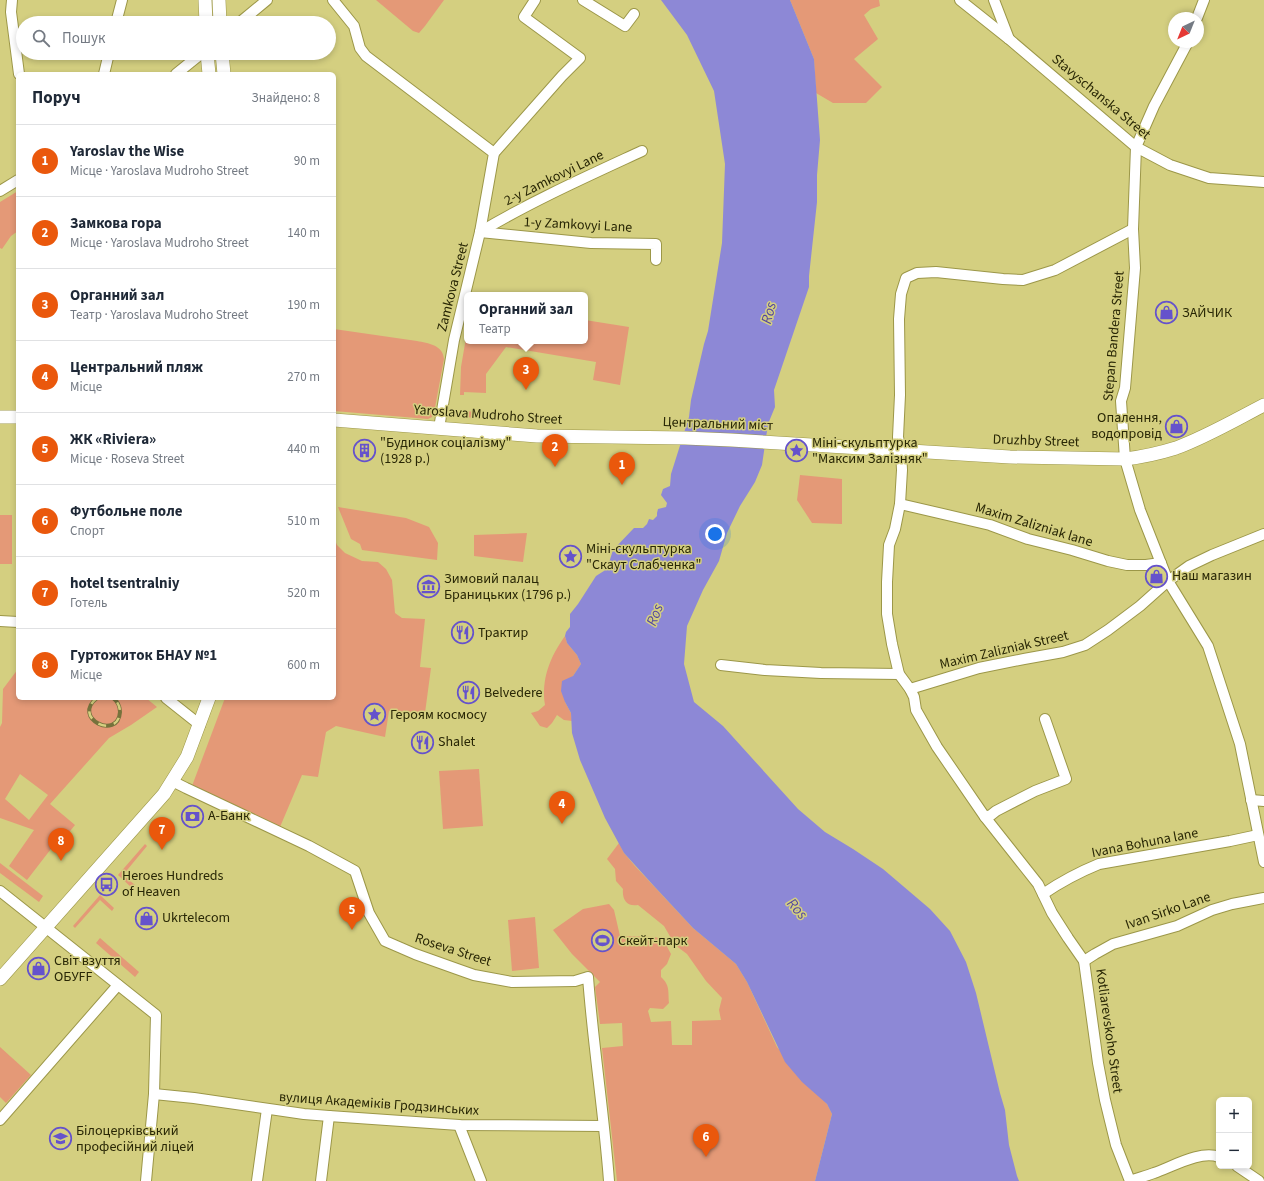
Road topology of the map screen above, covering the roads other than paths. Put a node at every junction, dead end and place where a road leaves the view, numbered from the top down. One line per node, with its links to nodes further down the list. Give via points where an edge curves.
1 (12, 0): 20 (street)
2 (122, 0): 14 (street)
3 (205, 0): 15 (main road)
4 (219, 0): 16 (main road)
5 (267, 0): 17 (street)
6 (334, 0): 33 (street, via 354,26 360,48 366,56)
7 (535, 0): 33 (street, via 524,17 580,58)
8 (583, 0): 13 (street, via 625,26)
9 (960, 0): 18 (street, Stavyschanska Street)
10 (994, 0): 18 (street)
11 (1204, 0): 12 (street)
12 (1199, 12)
13 (634, 14)
14 (118, 16)
15 (206, 16)
16 (220, 16)
17 (247, 16)
18 (1009, 39): 31 (street, Stavyschanska Street)
19 (1185, 48): 31 (street)
20 (16, 56)
21 (16, 60): 26 (street)
22 (107, 60): 27 (street)
23 (193, 60): 28 (street)
24 (208, 60): 29 (main road)
25 (223, 60): 30 (main road)
26 (18, 72)
27 (104, 72)
28 (178, 72)
29 (209, 72)
30 (224, 72)
31 (1136, 147): 35 (street, Stavyschanska Street, via 1170,165 1209,178); 37 (street, Stepan Bandera Street)
32 (642, 151): 38 (street, 2-y Zamkovyi Lane, via 551,194)
33 (494, 153): 38 (street, Zamkova Street)
34 (16, 181): 36 (street)
35 (1264, 182)
36 (0, 191)
37 (1133, 229): 49 (street, Kotliarevskoho Street, via 1055,270 1023,280 936,272 917,273 906,278 901,294 899,319 898,437); 50 (street, Stepan Bandera Street, via 1135,268 1125,388 1121,401)
38 (480, 232): 39 (street, 1-y Zamkovyi Lane, via 591,243 656,244); 40 (street, Zamkova Street)
39 (656, 260)
40 (466, 292)
41 (464, 298): 46 (street, Zamkova Street)
42 (1264, 405): 50 (main road, Druzhby Street, via 1176,448)
43 (0, 417): 44 (main road)
44 (16, 417)
45 (336, 420): 46 (main road, Yaroslava Mudroho Street)
46 (439, 428): 47 (main road, Yaroslava Mudroho Street, via 537,436)
47 (640, 437): 48 (main road, Центральний міст)
48 (796, 443): 49 (main road, Druzhby Street)
49 (901, 451): 50 (main road, Druzhby Street, via 1010,457); 51 (street, Kotliarevskoho Street)
50 (1125, 459): 53 (street, Stepan Bandera Street, via 1140,510)
51 (900, 504): 53 (street, Maxim Zalizniak lane, via 990,525 1028,539 1108,561 1127,565); 58 (street, Kotliarevskoho Street, via 889,545 886,582 887,614)
52 (1264, 534): 54 (street, Maxim Zalizniak Street, via 1189,566)
53 (1161, 563): 54 (street, Stepan Bandera Street)
54 (1168, 581): 59 (street, Maxim Zalizniak Street, via 1140,606 1085,645 1063,652 979,668); 65 (street, Stepan Bandera Street, via 1208,646 1240,744)
55 (0, 621): 56 (street)
56 (16, 622)
57 (721, 665): 58 (street, via 821,673)
58 (899, 674): 59 (street, Kotliarevskoho Street)
59 (910, 688): 67 (street, Kotliarevskoho Street, via 916,710 937,747)
60 (168, 700): 63 (street)
61 (208, 700): 63 (main road)
62 (1045, 719): 67 (street, via 1066,779)
63 (200, 726): 64 (main road, via 187,757)
64 (172, 781): 73 (main road, via 164,794); 82 (street, Roseva Street, via 309,846 354,871 369,913 385,940 415,954 474,975 512,982 575,981 588,978)
65 (1251, 800): 66 (street); 68 (street, Stepan Bandera Street)
66 (1264, 801)
67 (984, 817): 71 (street, Kotliarevskoho Street, via 1030,872)
68 (1258, 835): 69 (street, Stepan Bandera Street); 71 (street, Ivana Bohuna lane, via 1099,864 1063,880)
69 (1264, 862)
70 (0, 891): 73 (street)
71 (1043, 894): 74 (street, Kotliarevskoho Street, via 1052,913)
72 (1264, 898): 74 (street, Ivan Sirko Lane, via 1212,910 1177,926 1113,944)
73 (45, 926): 75 (main road); 76 (street)
74 (1084, 961): 90 (street, Kotliarevskoho Street, via 1105,1100 1116,1145)
75 (0, 979)
76 (118, 984): 77 (street, via 156,1015); 80 (street)
77 (154, 1094): 78 (street, вулиця Академіків Гродзинських); 85 (street)
78 (267, 1109): 79 (street, вулиця Академіків Гродзинських); 86 (street)
79 (329, 1116): 81 (street, вулиця Академіків Гродзинських); 87 (street)
80 (0, 1120)
81 (459, 1125): 82 (street, вулиця Академіків Гродзинських); 88 (street)
82 (603, 1126): 89 (street, Roseva Street)
83 (1216, 1156): 90 (street, via 1204,1156 1179,1163)
84 (1241, 1169): 91 (street)
85 (146, 1181)
86 (257, 1181)
87 (322, 1181)
88 (481, 1181)
89 (609, 1181)
90 (1130, 1181)
91 (1259, 1181)

